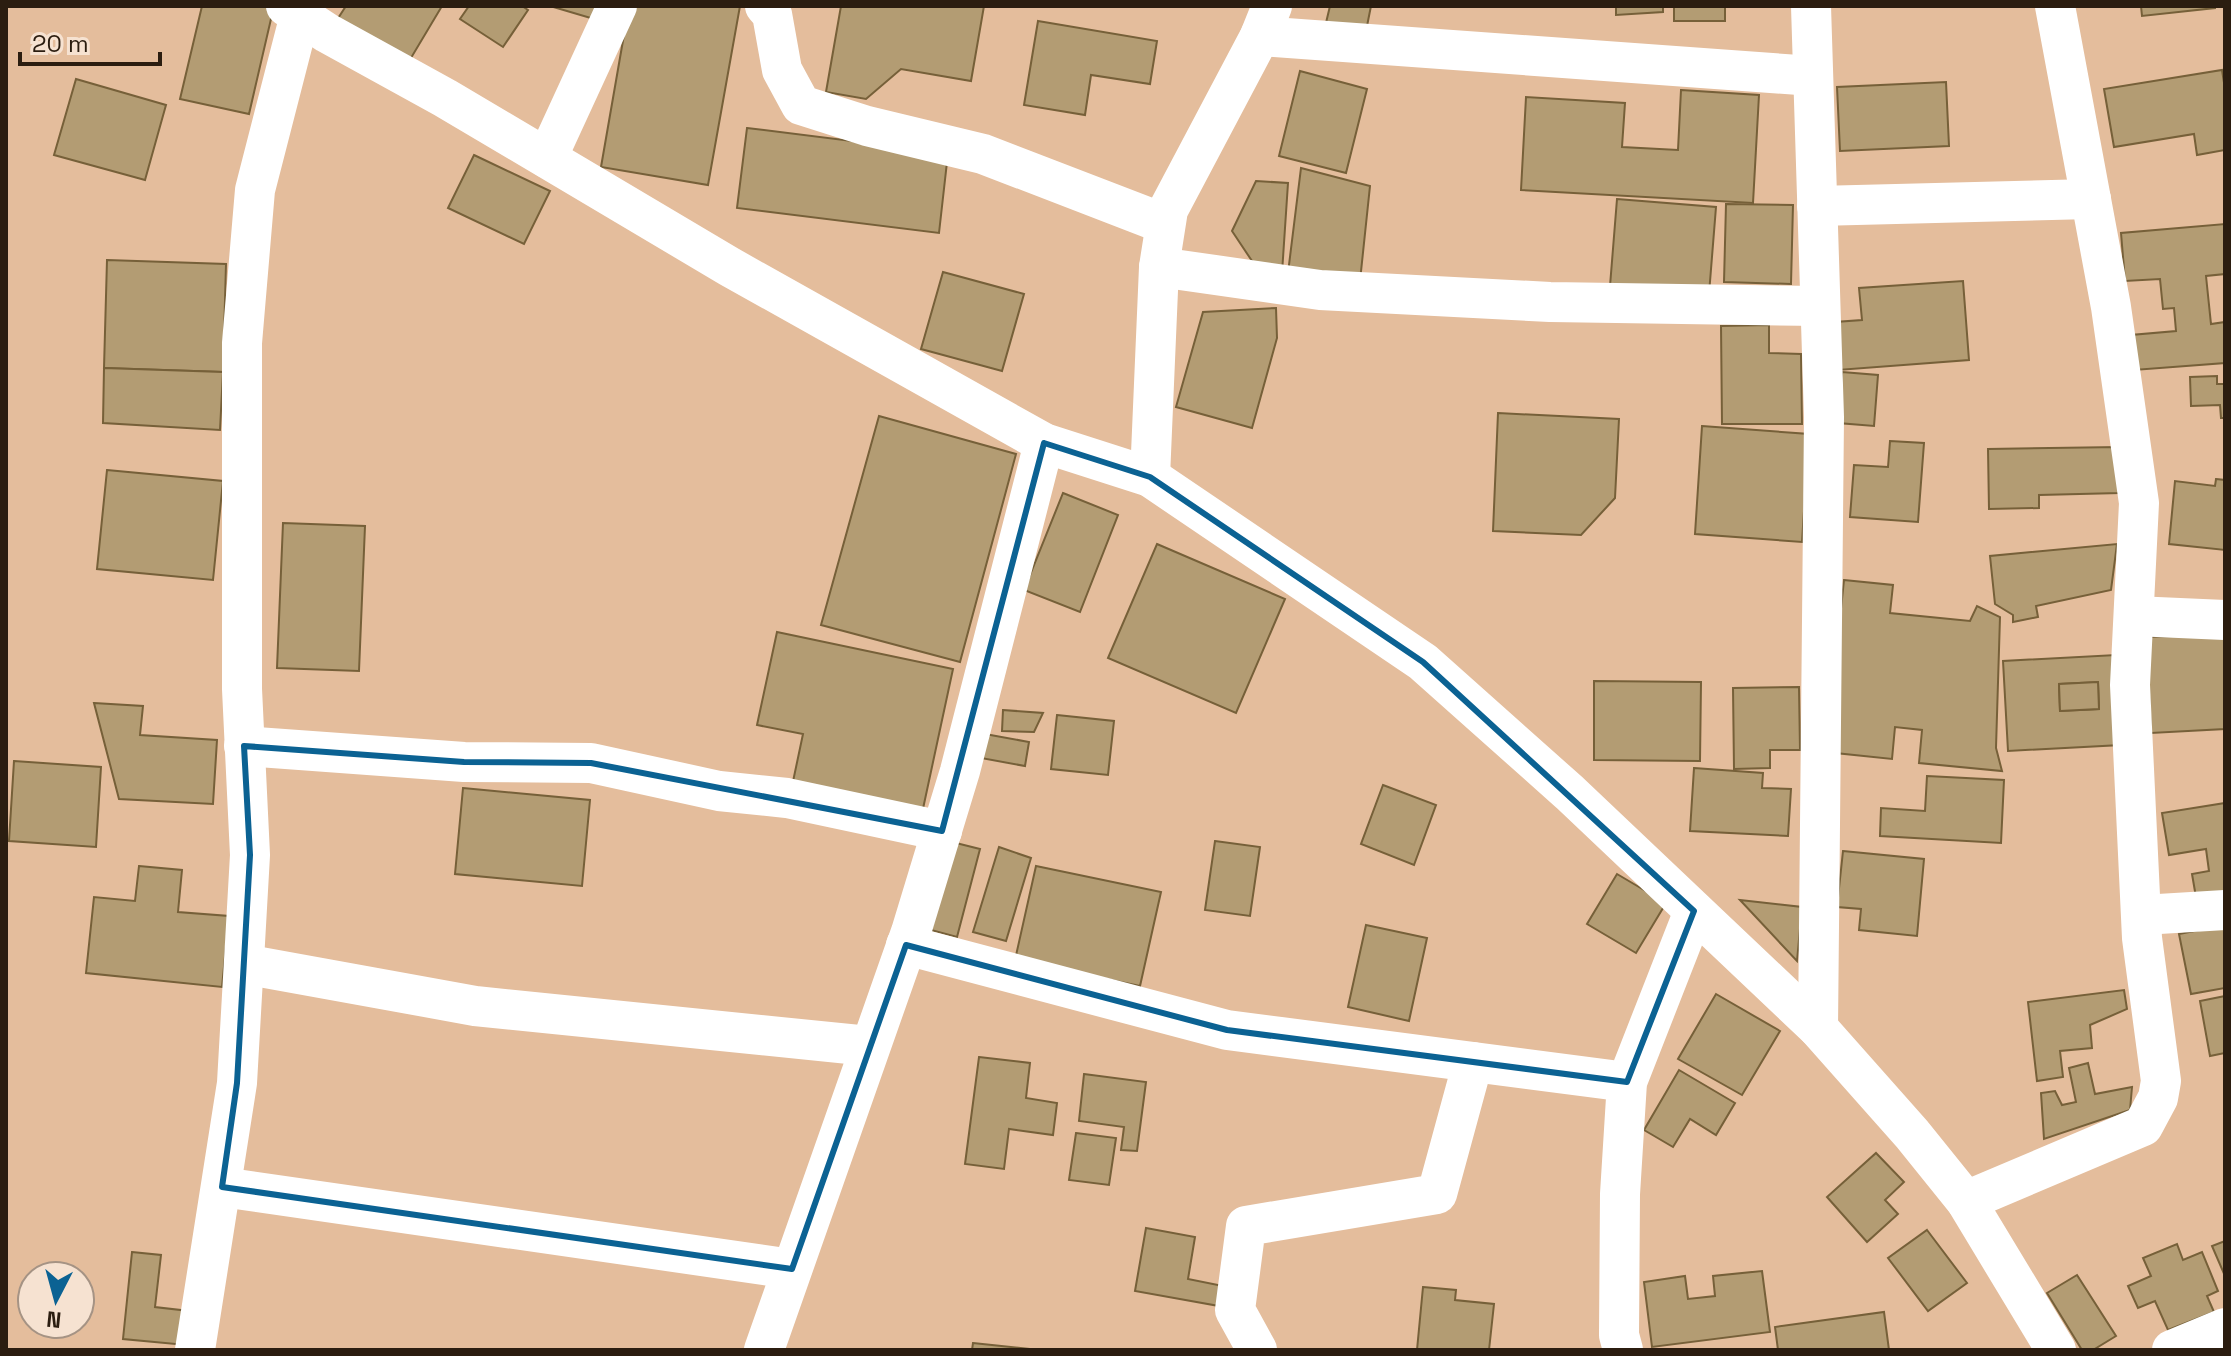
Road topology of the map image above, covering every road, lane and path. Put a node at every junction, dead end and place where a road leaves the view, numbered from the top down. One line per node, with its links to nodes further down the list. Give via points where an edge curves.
1 (617, 6): 8 (street)
2 (765, 6): 11 (street, via 772,14 782,70 801,105 983,154)
3 (1811, 6): 7 (street)
4 (2055, 6): 9 (street)
5 (293, 11): 8 (street); 18 (street, via 255,190 242,343)
6 (1266, 21): 7 (street); 11 (street)
7 (1813, 76): 10 (street)
8 (547, 158): 14 (street)
9 (2091, 199): 10 (street); 16 (street, via 2139,503)
10 (1817, 206): 13 (street)
11 (1165, 224): 12 (street)
12 (1159, 267): 13 (street, via 1320,290 1550,302); 15 (street)
13 (1820, 306): 25 (street, via 1824,417)
14 (1044, 443): 15 (street); 19 (street)
15 (1150, 477): 21 (street, via 1423,662)
16 (2134, 616): 17 (street); 22 (street, via 2130,685)
17 (2225, 620)
18 (244, 746): 19 (street, via 464,762 591,763); 24 (street, via 250,855)
19 (942, 831): 23 (street)
20 (2225, 910): 22 (street)
21 (1694, 911): 25 (street); 28 (street)
22 (2142, 915): 30 (street, via 2161,1081 2143,1126)
23 (906, 945): 26 (street); 27 (street, via 1227,1030)
24 (244, 964): 26 (street, via 475,1006); 29 (street, via 237,1083)
25 (1818, 1028): 30 (street)
26 (869, 1046): 31 (street)
27 (1473, 1062): 28 (street); 35 (street, via 1437,1194 1246,1226 1235,1310)
28 (1627, 1082): 36 (street, via 1620,1194)
29 (222, 1187): 31 (street); 33 (street)
30 (1966, 1201): 37 (street)
31 (792, 1269): 34 (street)
32 (2225, 1328): 38 (street)
33 (195, 1350)
34 (764, 1350)
35 (1257, 1350)
36 (1623, 1350)
37 (2056, 1350)
38 (2172, 1350)

